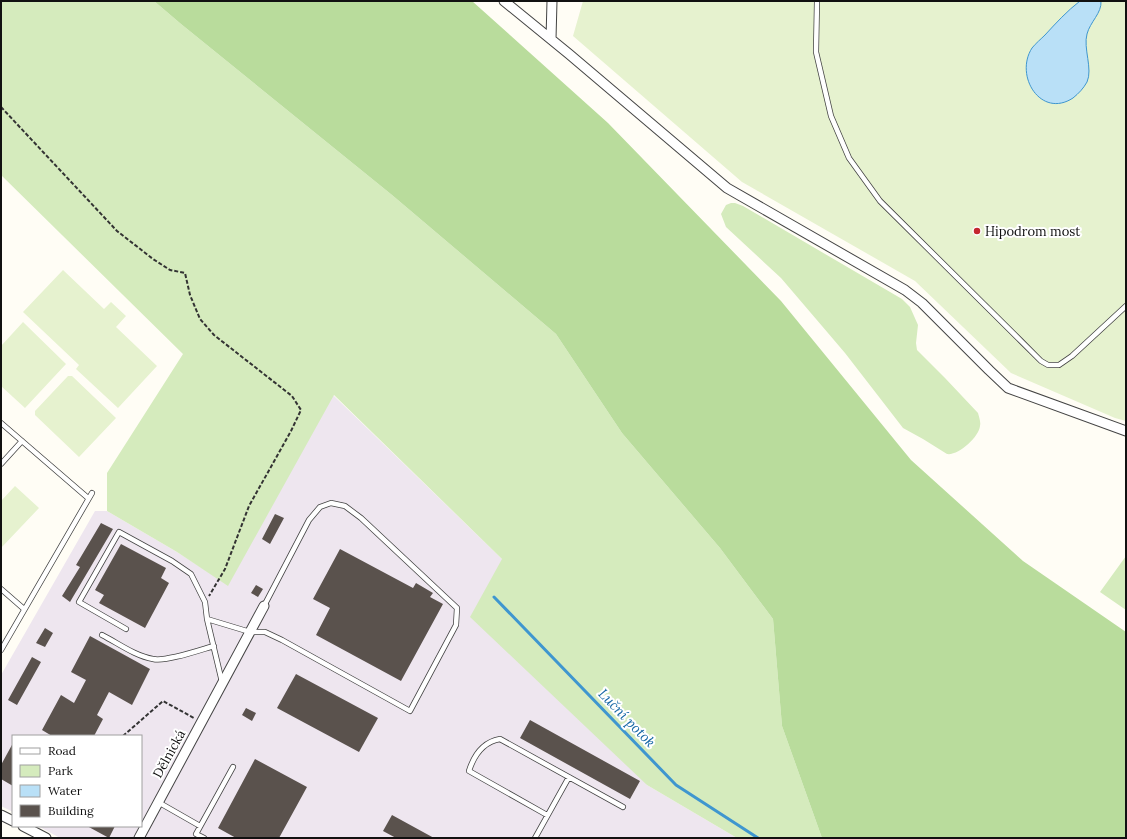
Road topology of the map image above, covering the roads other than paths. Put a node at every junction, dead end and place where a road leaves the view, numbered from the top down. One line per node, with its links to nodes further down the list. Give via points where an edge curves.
1 (504, 1): 4 (street)
2 (552, 1): 4 (street)
3 (817, 1): 5 (lane, via 816,52 831,116 849,158 880,200 1021,341 1044,363 1059,365)
4 (551, 39): 7 (street, via 727,188 905,290 922,303 1008,388)
5 (1126, 306)
6 (1, 422): 8 (lane)
7 (1126, 431)
8 (22, 441): 9 (lane); 11 (lane)
9 (1, 464)
10 (92, 493): 11 (lane)
11 (88, 498): 14 (lane)
12 (1, 589): 14 (lane)
13 (264, 606): 17 (street, Dělnická); 17 (lane, via 309,520 320,507 331,503 345,506 361,518 457,608 456,625 410,711 282,640 265,632)
14 (24, 609): 20 (lane)
15 (207, 619): 16 (lane, via 205,602 190,574 172,561 119,532 79,602); 17 (lane); 19 (lane)
16 (126, 629)
17 (250, 632): 21 (street, Dělnická)
18 (102, 635): 19 (lane, via 154,660 178,657)
19 (214, 646): 21 (lane)
20 (1, 650)
21 (222, 683): 24 (street, Dělnická)
22 (233, 767): 29 (lane)
23 (569, 777): 25 (lane); 27 (lane); 27 (lane, via 500,739 491,741 472,761 469,771)
24 (157, 802): 29 (lane); 32 (street, Dělnická)
25 (623, 806)
26 (1, 815): 28 (street)
27 (547, 815): 34 (lane)
28 (12, 820)
29 (200, 826): 33 (lane, via 196,834)
30 (25, 827): 31 (street)
31 (46, 838)
32 (139, 838)
33 (204, 838)
34 (535, 838)

